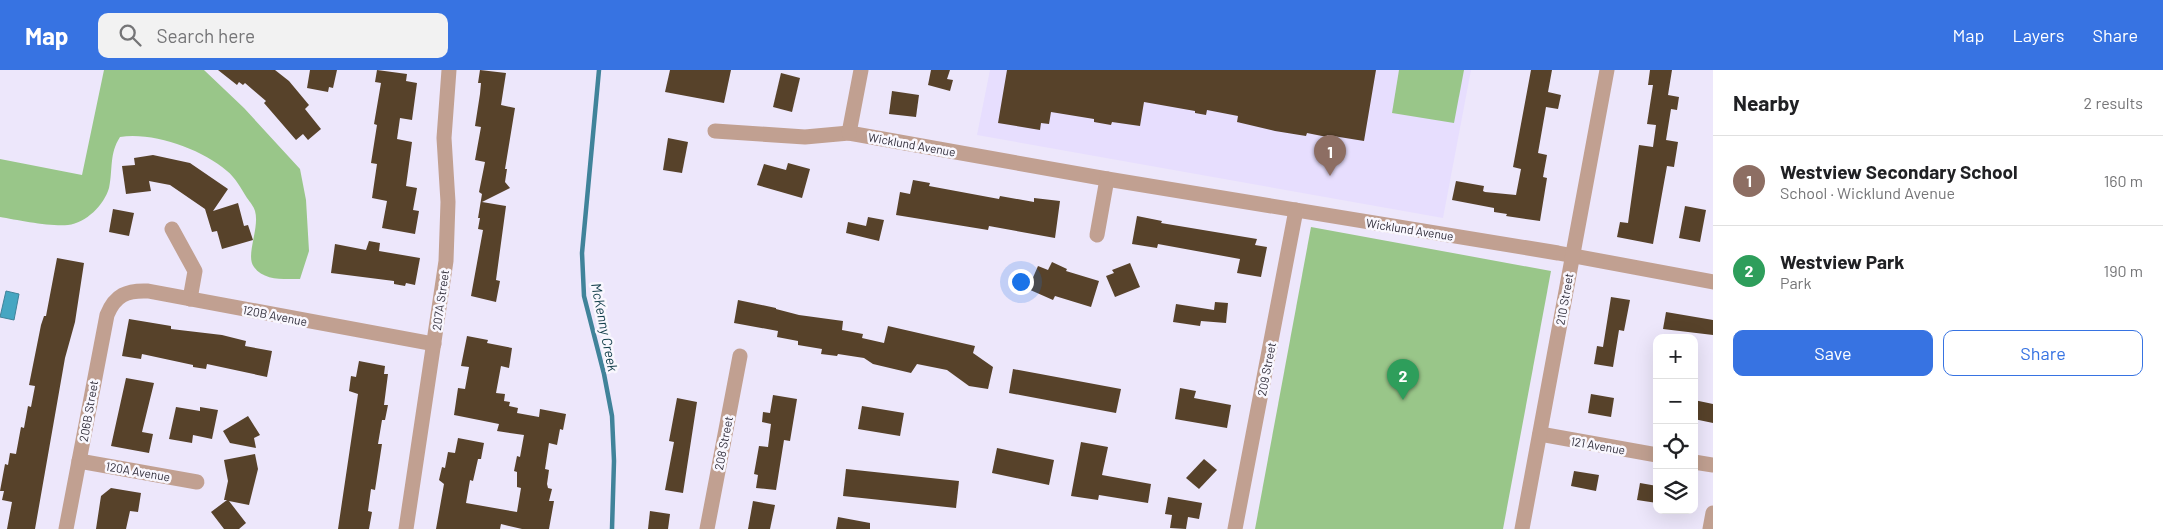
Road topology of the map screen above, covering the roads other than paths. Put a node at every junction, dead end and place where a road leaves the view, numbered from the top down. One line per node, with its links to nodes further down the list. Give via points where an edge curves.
1 (449, 70): 14 (street, 207A Street, via 444,138 448,234)
2 (861, 70): 5 (street)
3 (1607, 70): 10 (street, 210 Street)
4 (715, 131): 5 (street, Wicklund Avenue, via 805,137)
5 (849, 132): 6 (street, Wicklund Avenue)
6 (1107, 179): 7 (street, Wicklund Avenue); 9 (street)
7 (1296, 210): 10 (street, Wicklund Avenue); 26 (street, 209 Street)
8 (172, 228): 13 (street, via 195,270)
9 (1097, 235)
10 (1572, 256): 11 (street, Wicklund Avenue); 16 (street, 210 Street)
11 (1713, 282)
12 (118, 296): 13 (street, 120B Avenue, via 136,290); 18 (street, 206B Street, via 111,303 107,315)
13 (190, 299): 14 (street, 120B Avenue)
14 (434, 344): 24 (street, 207A Street)
15 (740, 356): 25 (street, 208 Street)
16 (1540, 434): 17 (street, 121 Avenue); 27 (street, 210 Street)
17 (1653, 454)
18 (78, 461): 21 (street, 120A Avenue); 23 (street, 206B Street)
19 (1698, 463): 20 (street)
20 (1713, 465)
21 (197, 482)
22 (1713, 513): 28 (street)
23 (66, 529)
24 (406, 529)
25 (707, 529)
26 (1235, 529)
27 (1522, 529)
28 (1710, 529)

